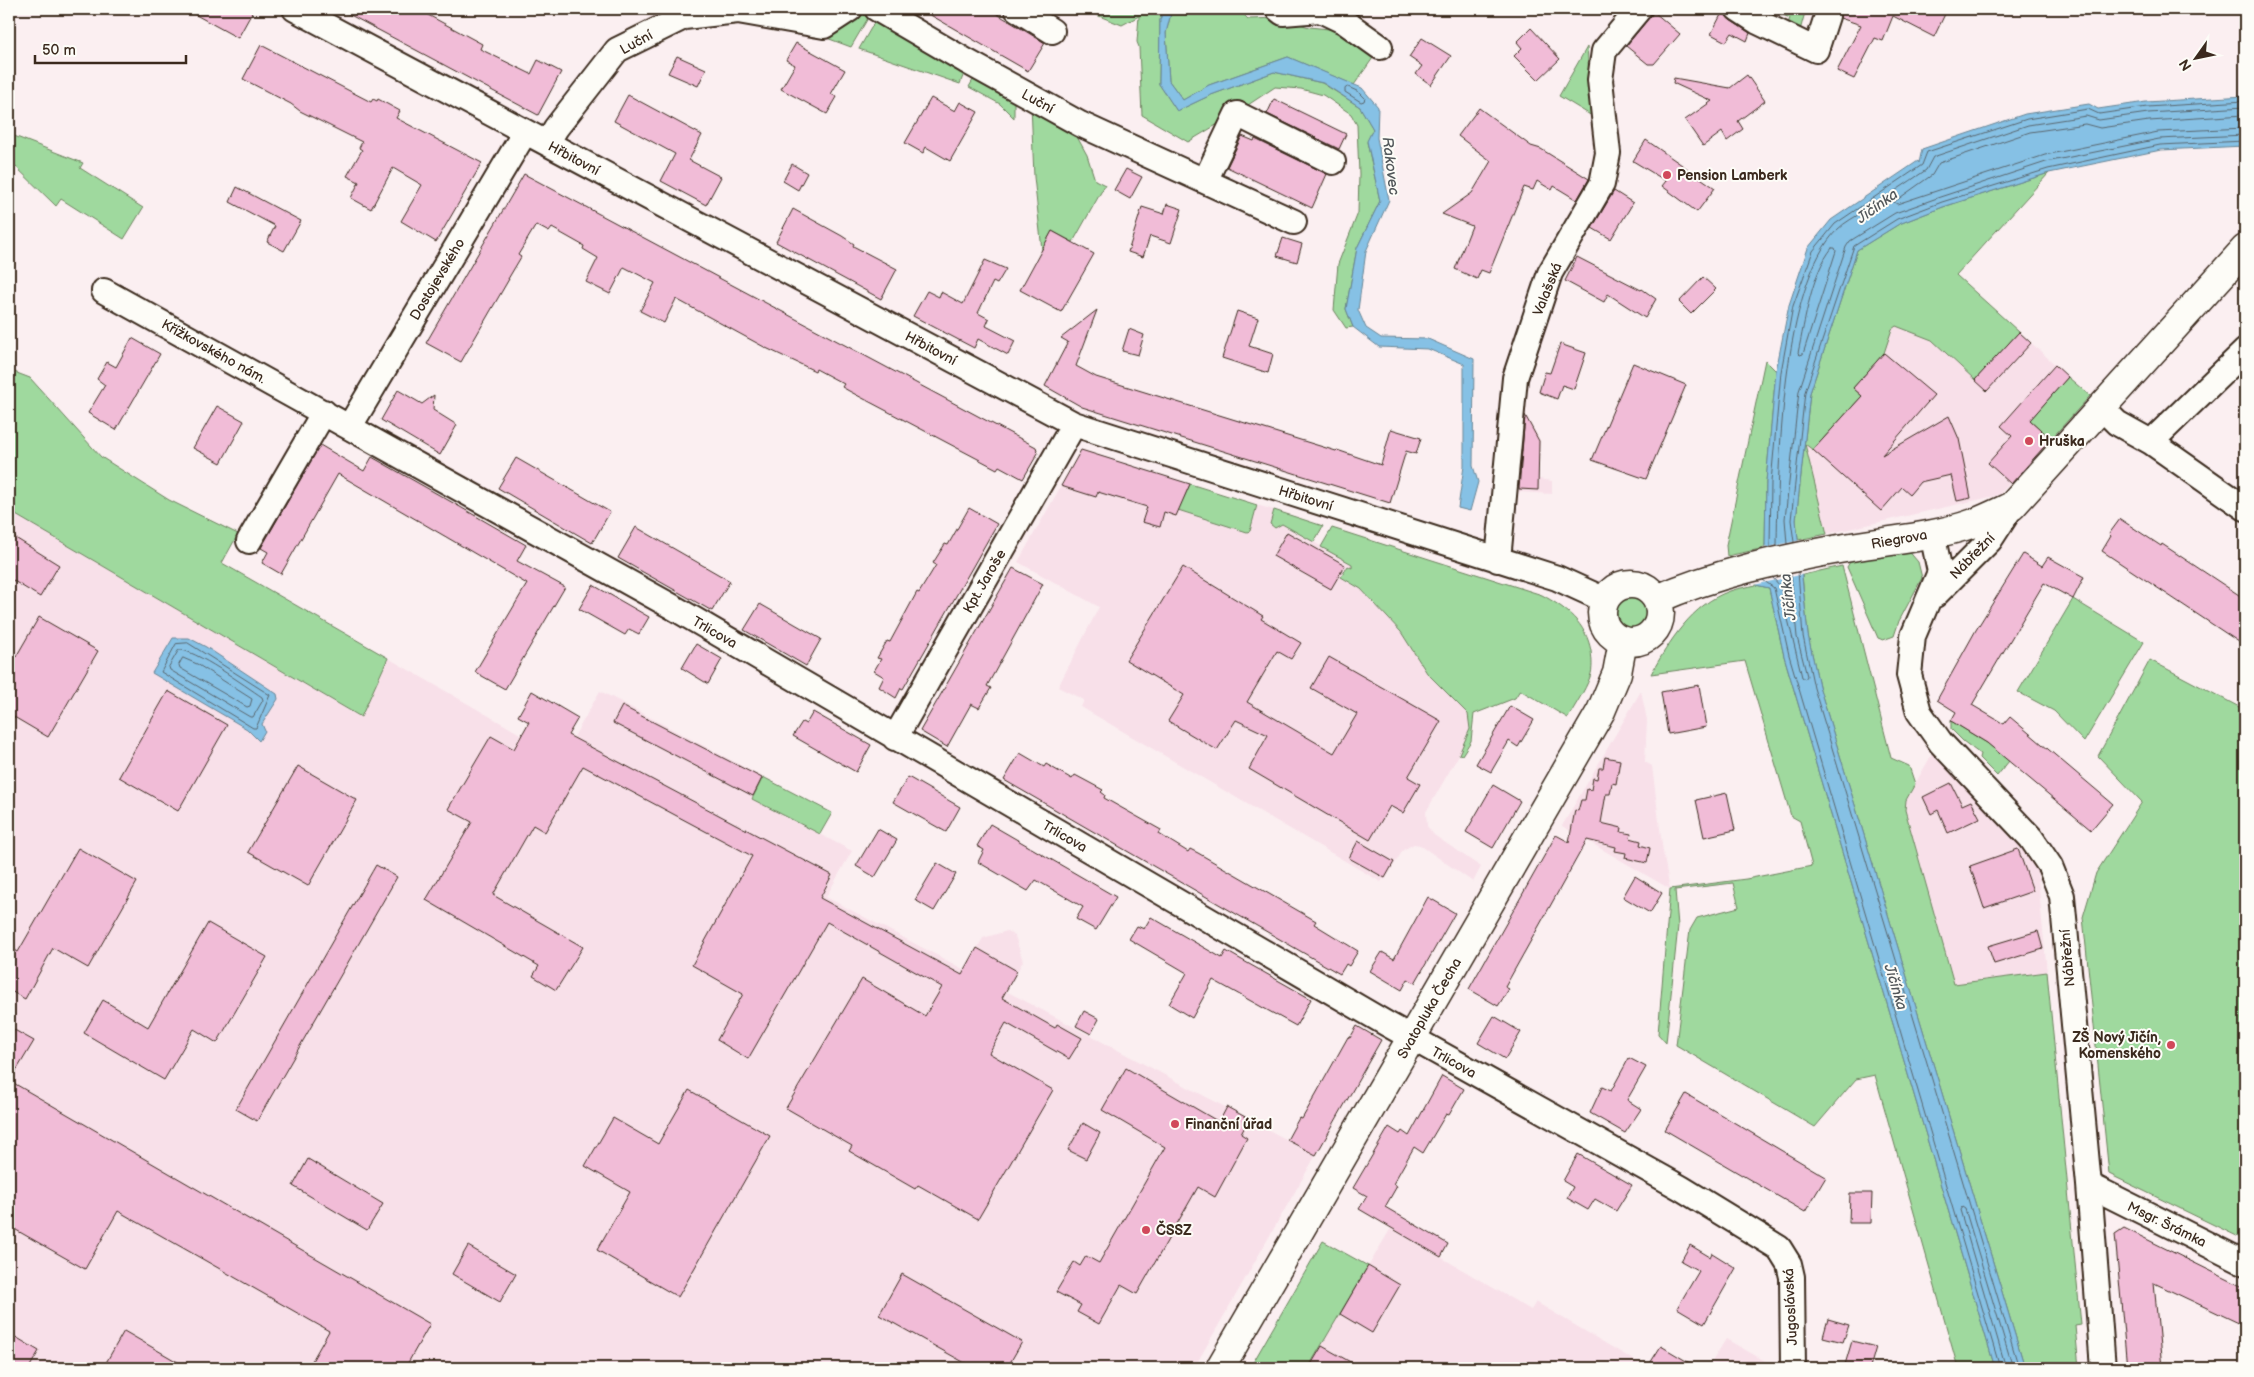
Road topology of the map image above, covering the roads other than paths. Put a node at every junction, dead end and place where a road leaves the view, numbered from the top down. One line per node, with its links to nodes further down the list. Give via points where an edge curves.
1 (295, 9): 12 (street, Hřbitovní)
2 (850, 9): 13 (street, Luční, via 824,26 738,10 684,16 617,50)
3 (877, 9): 15 (street, Luční, via 1080,124)
4 (1017, 9): 10 (street)
5 (1278, 9): 8 (street, via 1283,12)
6 (1639, 9): 29 (street, Valašská, via 1604,52 1600,80 1608,153 1602,184 1550,273 1515,378)
7 (1738, 9): 9 (street, via 1816,50)
8 (1321, 10): 11 (street, via 1345,22)
9 (1828, 16)
10 (1052, 31)
11 (1380, 47)
12 (525, 132): 13 (street, Hřbitovní); 23 (street, Dostojevského)
13 (547, 143): 22 (street, Hřbitovní)
14 (1333, 162): 15 (street, via 1237,114)
15 (1205, 181): 16 (street, Luční)
16 (1294, 222)
17 (2245, 249): 20 (street, Riegrova)
18 (104, 291): 21 (street, Křížkovského nám.)
19 (2245, 350): 24 (street)
20 (2102, 408): 24 (street, via 2117,422); 25 (street, Riegrova)
21 (324, 412): 23 (street, Křížkovského nám.); 28 (street)
22 (1074, 424): 29 (street, Hřbitovní); 34 (street, Kpt. Jaroše)
23 (350, 426): 34 (street, Trlicova, via 670,606)
24 (2152, 442): 26 (street)
25 (2012, 506): 27 (street, Riegrova, via 1973,523); 32 (street, Nábřežní, via 1990,540)
26 (2245, 508)
27 (1932, 533): 30 (street, Riegrova, via 1728,574 1684,586); 32 (street, Nábřežní, via 1940,572)
28 (249, 541)
29 (1498, 560): 31 (street, Hřbitovní, via 1557,578)
30 (1656, 599): 31 (street, via 1644,587 1628,584 1617,587); 33 (street, via 1660,615 1654,631 1640,641)
31 (1605, 600): 33 (street, via 1603,622 1609,632)
32 (1928, 602): 36 (street, Nábřežní, via 1913,636 1909,675 1919,712 1941,743 2030,838 2050,866 2062,896)
33 (1623, 641): 35 (street, Svatopluka Čecha, via 1617,673 1601,711)
34 (895, 738): 35 (street, Trlicova)
35 (1412, 1038): 37 (street, Trlicova, via 1680,1188); 39 (street, Svatopluka Čecha)
36 (2088, 1185): 38 (street, Msgr. Šrámka); 41 (street, Nábřežní)
37 (1779, 1248): 40 (street, Jugoslávská, via 1789,1264 1792,1277)
38 (2245, 1263)
39 (1220, 1368)
40 (1793, 1368)
41 (2103, 1368)

